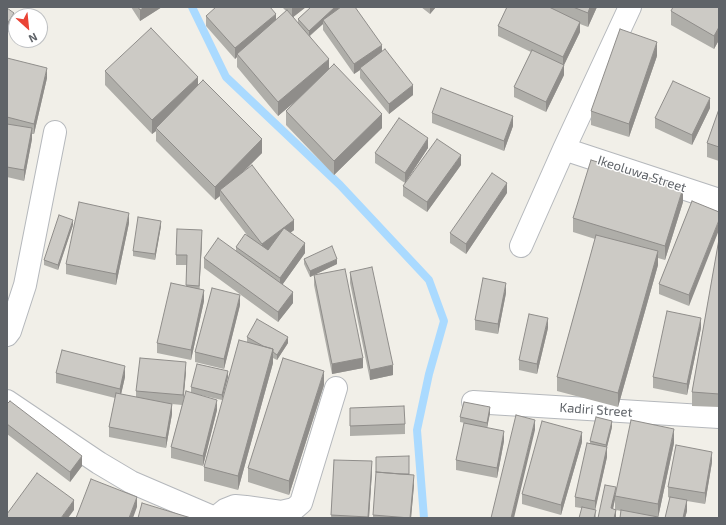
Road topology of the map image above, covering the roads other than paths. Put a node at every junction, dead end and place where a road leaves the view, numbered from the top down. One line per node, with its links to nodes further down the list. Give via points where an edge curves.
1 (630, 7): 3 (street)
2 (55, 132): 6 (street, via 25,285)
3 (564, 149): 4 (street, Ikeoluwa Street); 5 (street)
4 (719, 200)
5 (521, 246)
6 (7, 335)
7 (336, 388): 11 (street, via 301,503 294,510 281,512 235,506)
8 (7, 401): 11 (street, via 131,482)
9 (473, 402): 10 (street, Kadiri Street)
10 (719, 418)
11 (215, 518)

